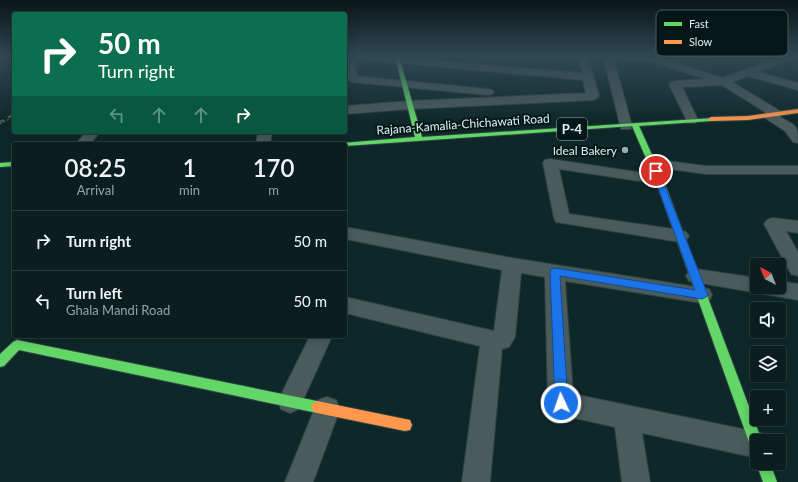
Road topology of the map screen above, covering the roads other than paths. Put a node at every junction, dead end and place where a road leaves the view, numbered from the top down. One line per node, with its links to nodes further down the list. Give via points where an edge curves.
1 (403, 78): 9 (street)
2 (588, 78): 11 (street, via 593,96)
3 (612, 78): 17 (street)
4 (713, 78): 8 (street)
5 (732, 78): 8 (street)
6 (770, 78): 10 (street)
7 (349, 79): 9 (street); 12 (street)
8 (724, 82): 15 (street); 16 (street, via 675,84)
9 (404, 83): 11 (street); 13 (street)
10 (798, 87)
11 (543, 98): 13 (street)
12 (351, 104): 13 (street)
13 (410, 105): 19 (street)
14 (798, 111): 15 (street, Rajana-Kamalia-Chichawati Road / P-4)
15 (773, 115): 16 (street, Rajana-Kamalia-Chichawati Road / P-4); 18 (street, via 790,128)
16 (692, 120): 17 (street, Rajana-Kamalia-Chichawati Road / P-4)
17 (631, 125): 19 (street, Rajana-Kamalia-Chichawati Road / P-4); 21 (street)
18 (798, 139)
19 (419, 140): 20 (street, Rajana-Kamalia-Chichawati Road / P-4)
20 (347, 144)
21 (652, 163): 24 (street, via 706,170); 25 (street)
22 (12, 164): 23 (street)
23 (0, 165)
24 (798, 170)
25 (659, 179): 28 (street); 28 (street, via 550,163 562,218)
26 (798, 227): 30 (street, via 773,224)
27 (347, 233): 29 (street)
28 (680, 236): 32 (street)
29 (512, 265): 31 (street); 39 (street, via 504,337)
30 (798, 269)
31 (555, 272): 36 (street); 43 (street, via 561,403)
32 (696, 276): 33 (street); 36 (street)
33 (750, 285)
34 (786, 290): 35 (street)
35 (798, 292)
36 (702, 295): 45 (street)
37 (347, 305): 39 (street)
38 (319, 338): 41 (street)
39 (492, 340): 49 (street)
40 (0, 362): 41 (street, via 17,345)
41 (290, 402): 42 (street)
42 (327, 409): 44 (street); 48 (street)
43 (626, 416): 46 (street); 50 (street)
44 (405, 425)
45 (753, 434)
46 (750, 443)
47 (766, 470): 51 (street)
48 (299, 482)
49 (476, 482)
50 (636, 482)
51 (770, 482)

